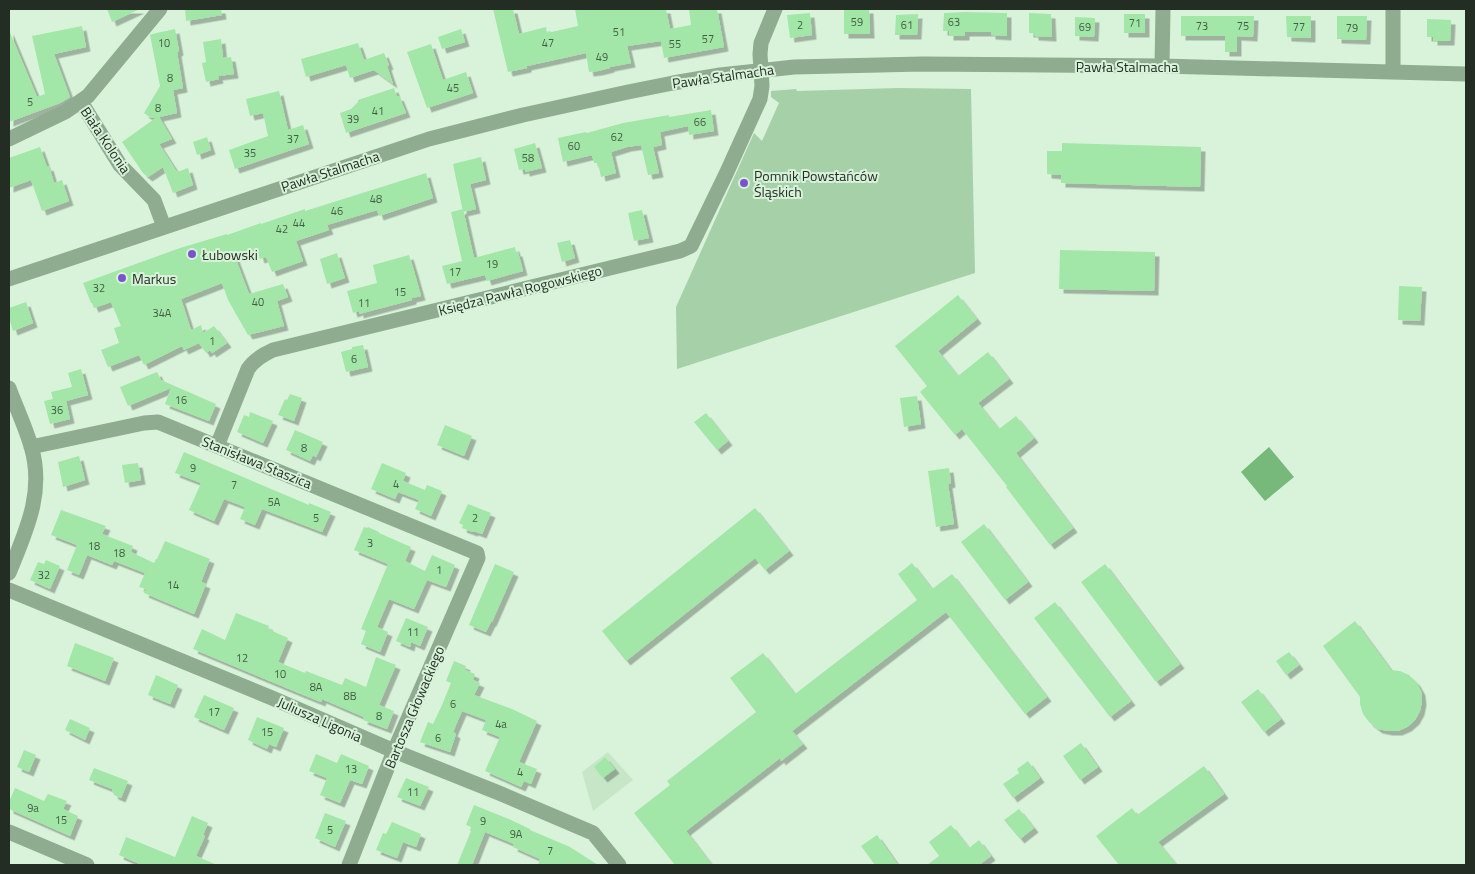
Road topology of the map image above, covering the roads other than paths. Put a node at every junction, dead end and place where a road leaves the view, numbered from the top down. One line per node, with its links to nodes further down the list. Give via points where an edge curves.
1 (160, 9): 9 (street, Biała Kolonia, via 96,89)
2 (774, 9): 6 (street, via 761,43)
3 (1163, 9): 5 (street)
4 (1393, 9): 7 (street)
5 (1162, 66): 6 (street, Pawła Stalmacha, via 922,64); 7 (street, Pawła Stalmacha)
6 (761, 70): 11 (street, Pawła Stalmacha, via 673,82 429,138); 14 (street, Księdza Pawła Rogowskiego, via 760,99 691,246 273,350 248,369)
7 (1393, 72): 8 (street, Pawła Stalmacha)
8 (1466, 74)
9 (81, 102): 10 (street, Biała Kolonia); 11 (street, Biała Kolonia, via 120,165 154,200)
10 (9, 139)
11 (164, 227): 12 (street, Pawła Stalmacha)
12 (9, 279)
13 (9, 388): 15 (street)
14 (217, 446): 15 (street, Stanisława Staszica, via 165,424 151,422); 16 (street, Stanisława Staszica)
15 (31, 447): 17 (street, via 35,467 34,505)
16 (475, 551): 19 (street, Bartosza Głowackiego, via 478,558)
17 (9, 573)
18 (9, 590): 19 (street, Juliusza Ligonia)
19 (394, 751): 22 (street, Bartosza Głowackiego); 23 (street, Juliusza Ligonia, via 593,833)
20 (9, 832): 21 (street)
21 (87, 865)
22 (349, 865)
23 (619, 865)

